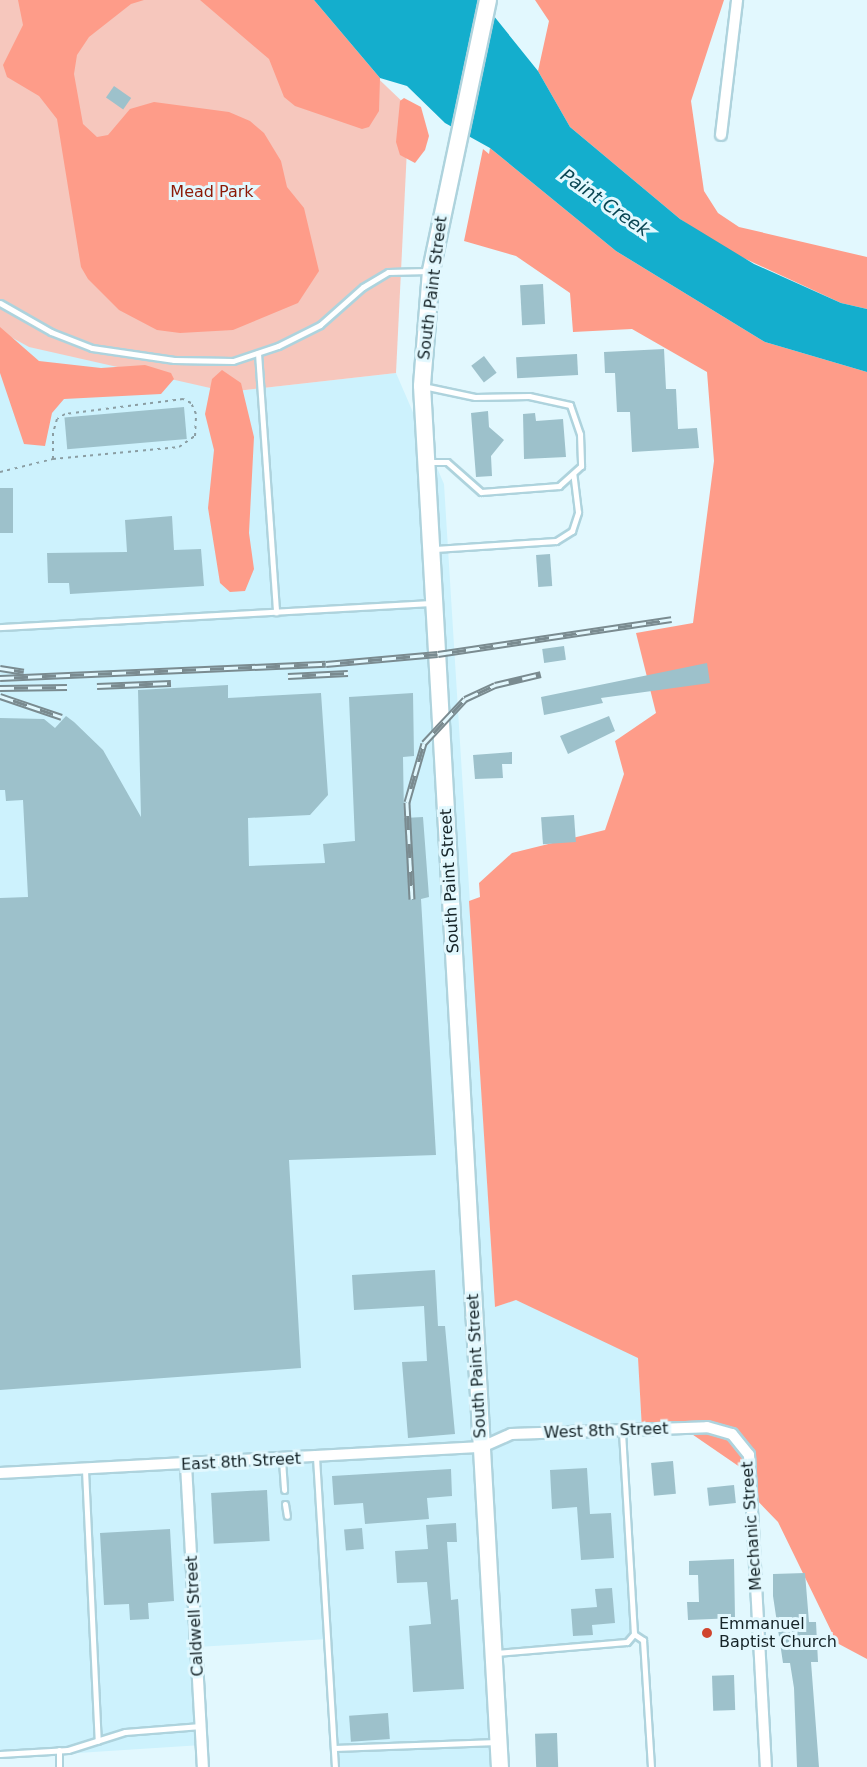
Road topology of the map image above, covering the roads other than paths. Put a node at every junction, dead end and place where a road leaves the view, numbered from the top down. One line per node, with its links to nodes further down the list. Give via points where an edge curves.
1 (488, 0): 4 (main road, South Paint Street)
2 (737, 0): 3 (street)
3 (721, 135)
4 (431, 271): 6 (lane, via 388,272 363,287 320,325); 7 (main road, South Paint Street)
5 (0, 303): 6 (lane, via 51,332 92,348 174,360 233,361)
6 (258, 353): 12 (lane)
7 (422, 386): 8 (main road, South Paint Street); 9 (lane, via 475,397 529,396 570,405 580,434 581,466)
8 (425, 461): 9 (lane, via 447,462 481,492 559,486); 10 (main road, South Paint Street)
9 (573, 474): 10 (lane, via 578,512 572,531 556,541)
10 (431, 549): 11 (main road, South Paint Street)
11 (435, 603): 12 (lane); 16 (main road, South Paint Street)
12 (276, 612): 13 (lane)
13 (0, 627)
14 (622, 1431): 15 (street, West 8th Street, via 707,1428); 16 (street, West 8th Street, via 511,1434); 25 (lane)
15 (732, 1434): 38 (street, Mechanic Street, via 749,1455)
16 (482, 1447): 17 (street, East 8th Street); 26 (main road, South Paint Street)
17 (316, 1457): 18 (street, East 8th Street); 30 (lane)
18 (282, 1460): 19 (street, East 8th Street); 22 (lane)
19 (186, 1465): 20 (street, East 8th Street); 27 (street, Caldwell Street)
20 (85, 1470): 21 (street, East 8th Street); 28 (lane)
21 (0, 1473)
22 (284, 1490)
23 (285, 1504): 24 (lane)
24 (286, 1516)
25 (634, 1634): 26 (lane, via 627,1642); 37 (lane, via 643,1640)
26 (494, 1653): 29 (main road, South Paint Street)
27 (201, 1726): 28 (lane, via 125,1732); 34 (street, Caldwell Street)
28 (98, 1742): 31 (lane)
29 (498, 1742): 30 (lane); 36 (main road, South Paint Street)
30 (334, 1748): 35 (lane)
31 (58, 1750): 32 (lane); 33 (lane)
32 (0, 1754)
33 (59, 1767)
34 (203, 1767)
35 (335, 1767)
36 (500, 1767)
37 (651, 1767)
38 (766, 1767)

